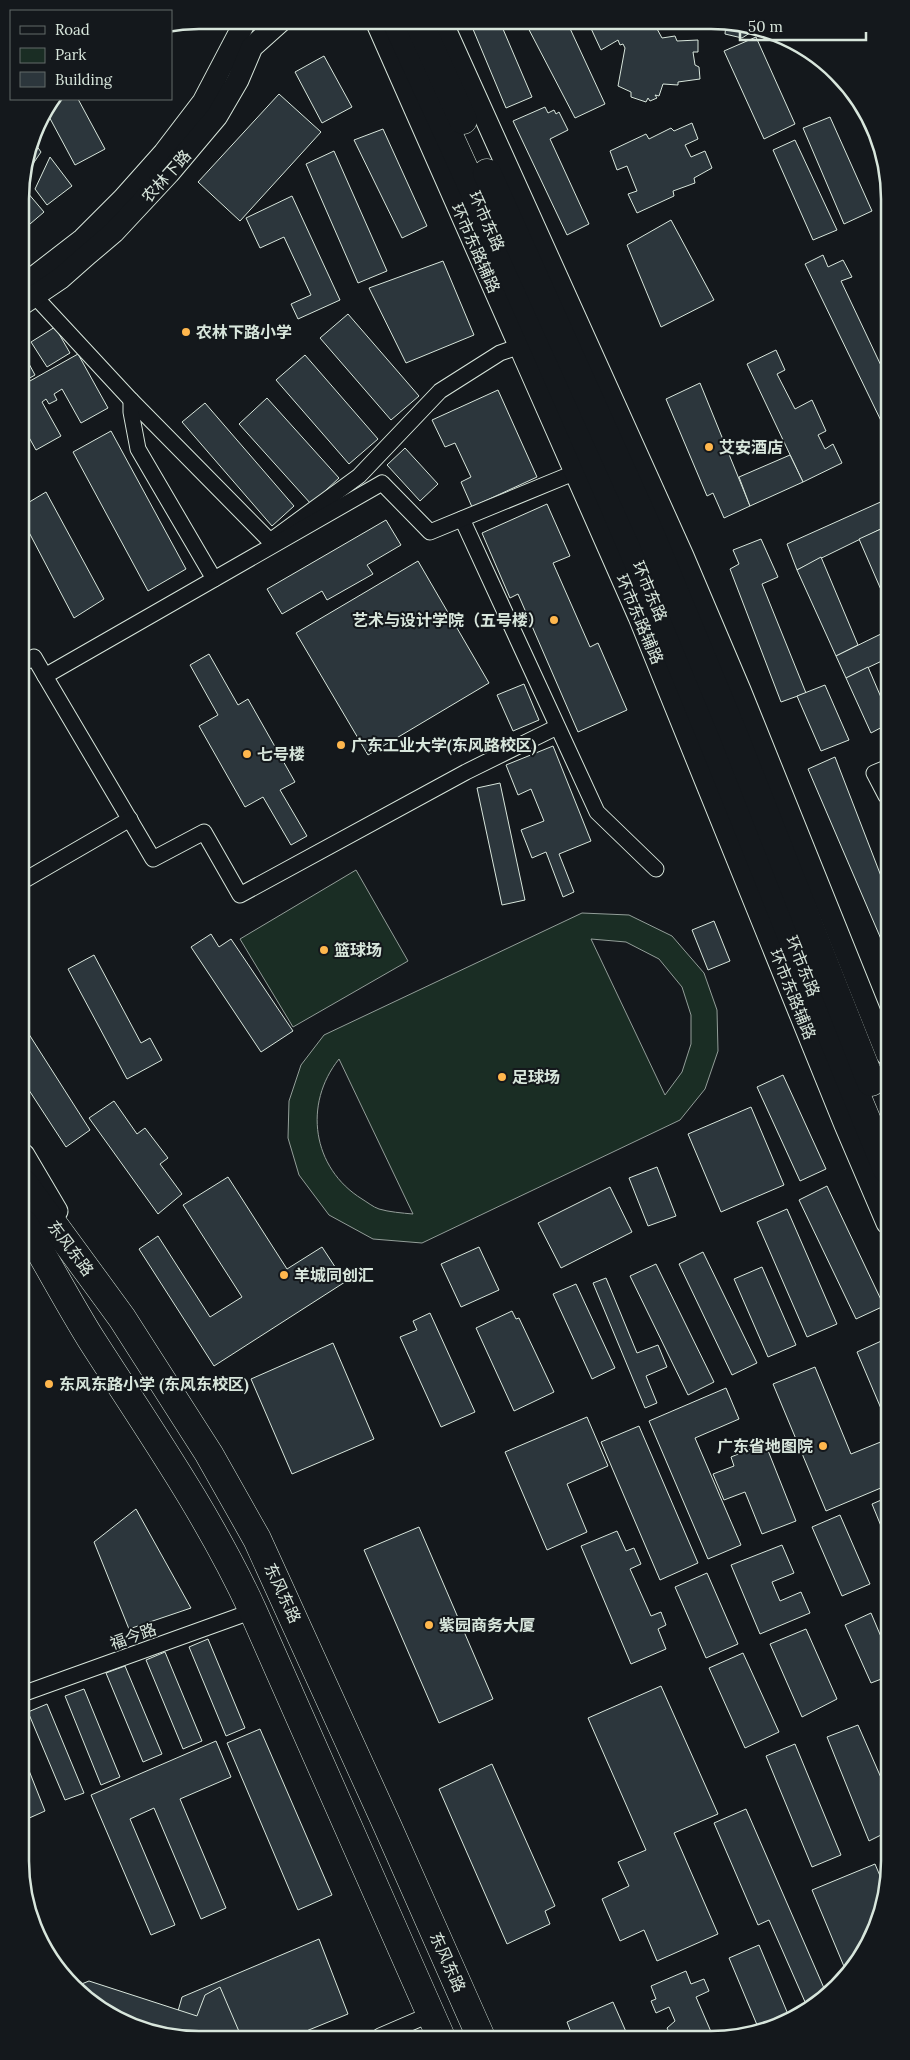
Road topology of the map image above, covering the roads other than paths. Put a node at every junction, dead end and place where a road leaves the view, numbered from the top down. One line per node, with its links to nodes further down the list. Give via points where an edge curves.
1 (233, 29): 8 (street)
2 (241, 29): 8 (main road, 农林下路)
3 (271, 29): 10 (main road, 农林下路, via 252,47 217,116 114,232 61,278)
4 (379, 29): 12 (main road, 环市东路辅路)
5 (400, 29): 27 (highway, 环市东路, via 655,602)
6 (422, 29): 26 (highway, 环市东路, via 652,538)
7 (445, 29): 25 (main road, via 687,564)
8 (218, 75): 9 (main road, 农林下路, via 188,123 123,199)
9 (29, 286)
10 (29, 288)
11 (29, 295): 13 (street)
12 (520, 346): 13 (street, via 500,353 440,391 359,476 270,542); 14 (main road, 环市东路辅路)
13 (131, 400): 16 (street, via 138,448)
14 (576, 472): 15 (street); 30 (main road, 环市东路辅路, via 660,665)
15 (462, 519): 16 (street, via 430,532 382,483); 19 (street)
16 (214, 579): 18 (street)
17 (29, 660): 18 (street, via 34,657)
18 (45, 676): 22 (street)
19 (557, 727): 22 (street, via 466,772 240,895 204,832 153,859); 23 (street, via 596,812)
20 (881, 770): 21 (street, via 874,773)
21 (881, 786)
22 (130, 819): 24 (street)
23 (656, 869)
24 (29, 878)
25 (881, 1040)
26 (881, 1105)
27 (881, 1155)
28 (29, 1163): 33 (main road)
29 (29, 1191): 33 (highway, 东风东路)
30 (881, 1209)
31 (29, 1232): 34 (highway, 东风东路)
32 (29, 1253): 34 (main road)
33 (122, 1318): 39 (highway, 东风东路, via 209,1454 257,1539)
34 (90, 1336): 35 (highway, 东风东路, via 195,1502)
35 (253, 1611): 36 (street, 福今路); 37 (highway, 东风东路)
36 (29, 1693)
37 (435, 2025): 38 (street)
38 (405, 2031)
39 (478, 2031)

